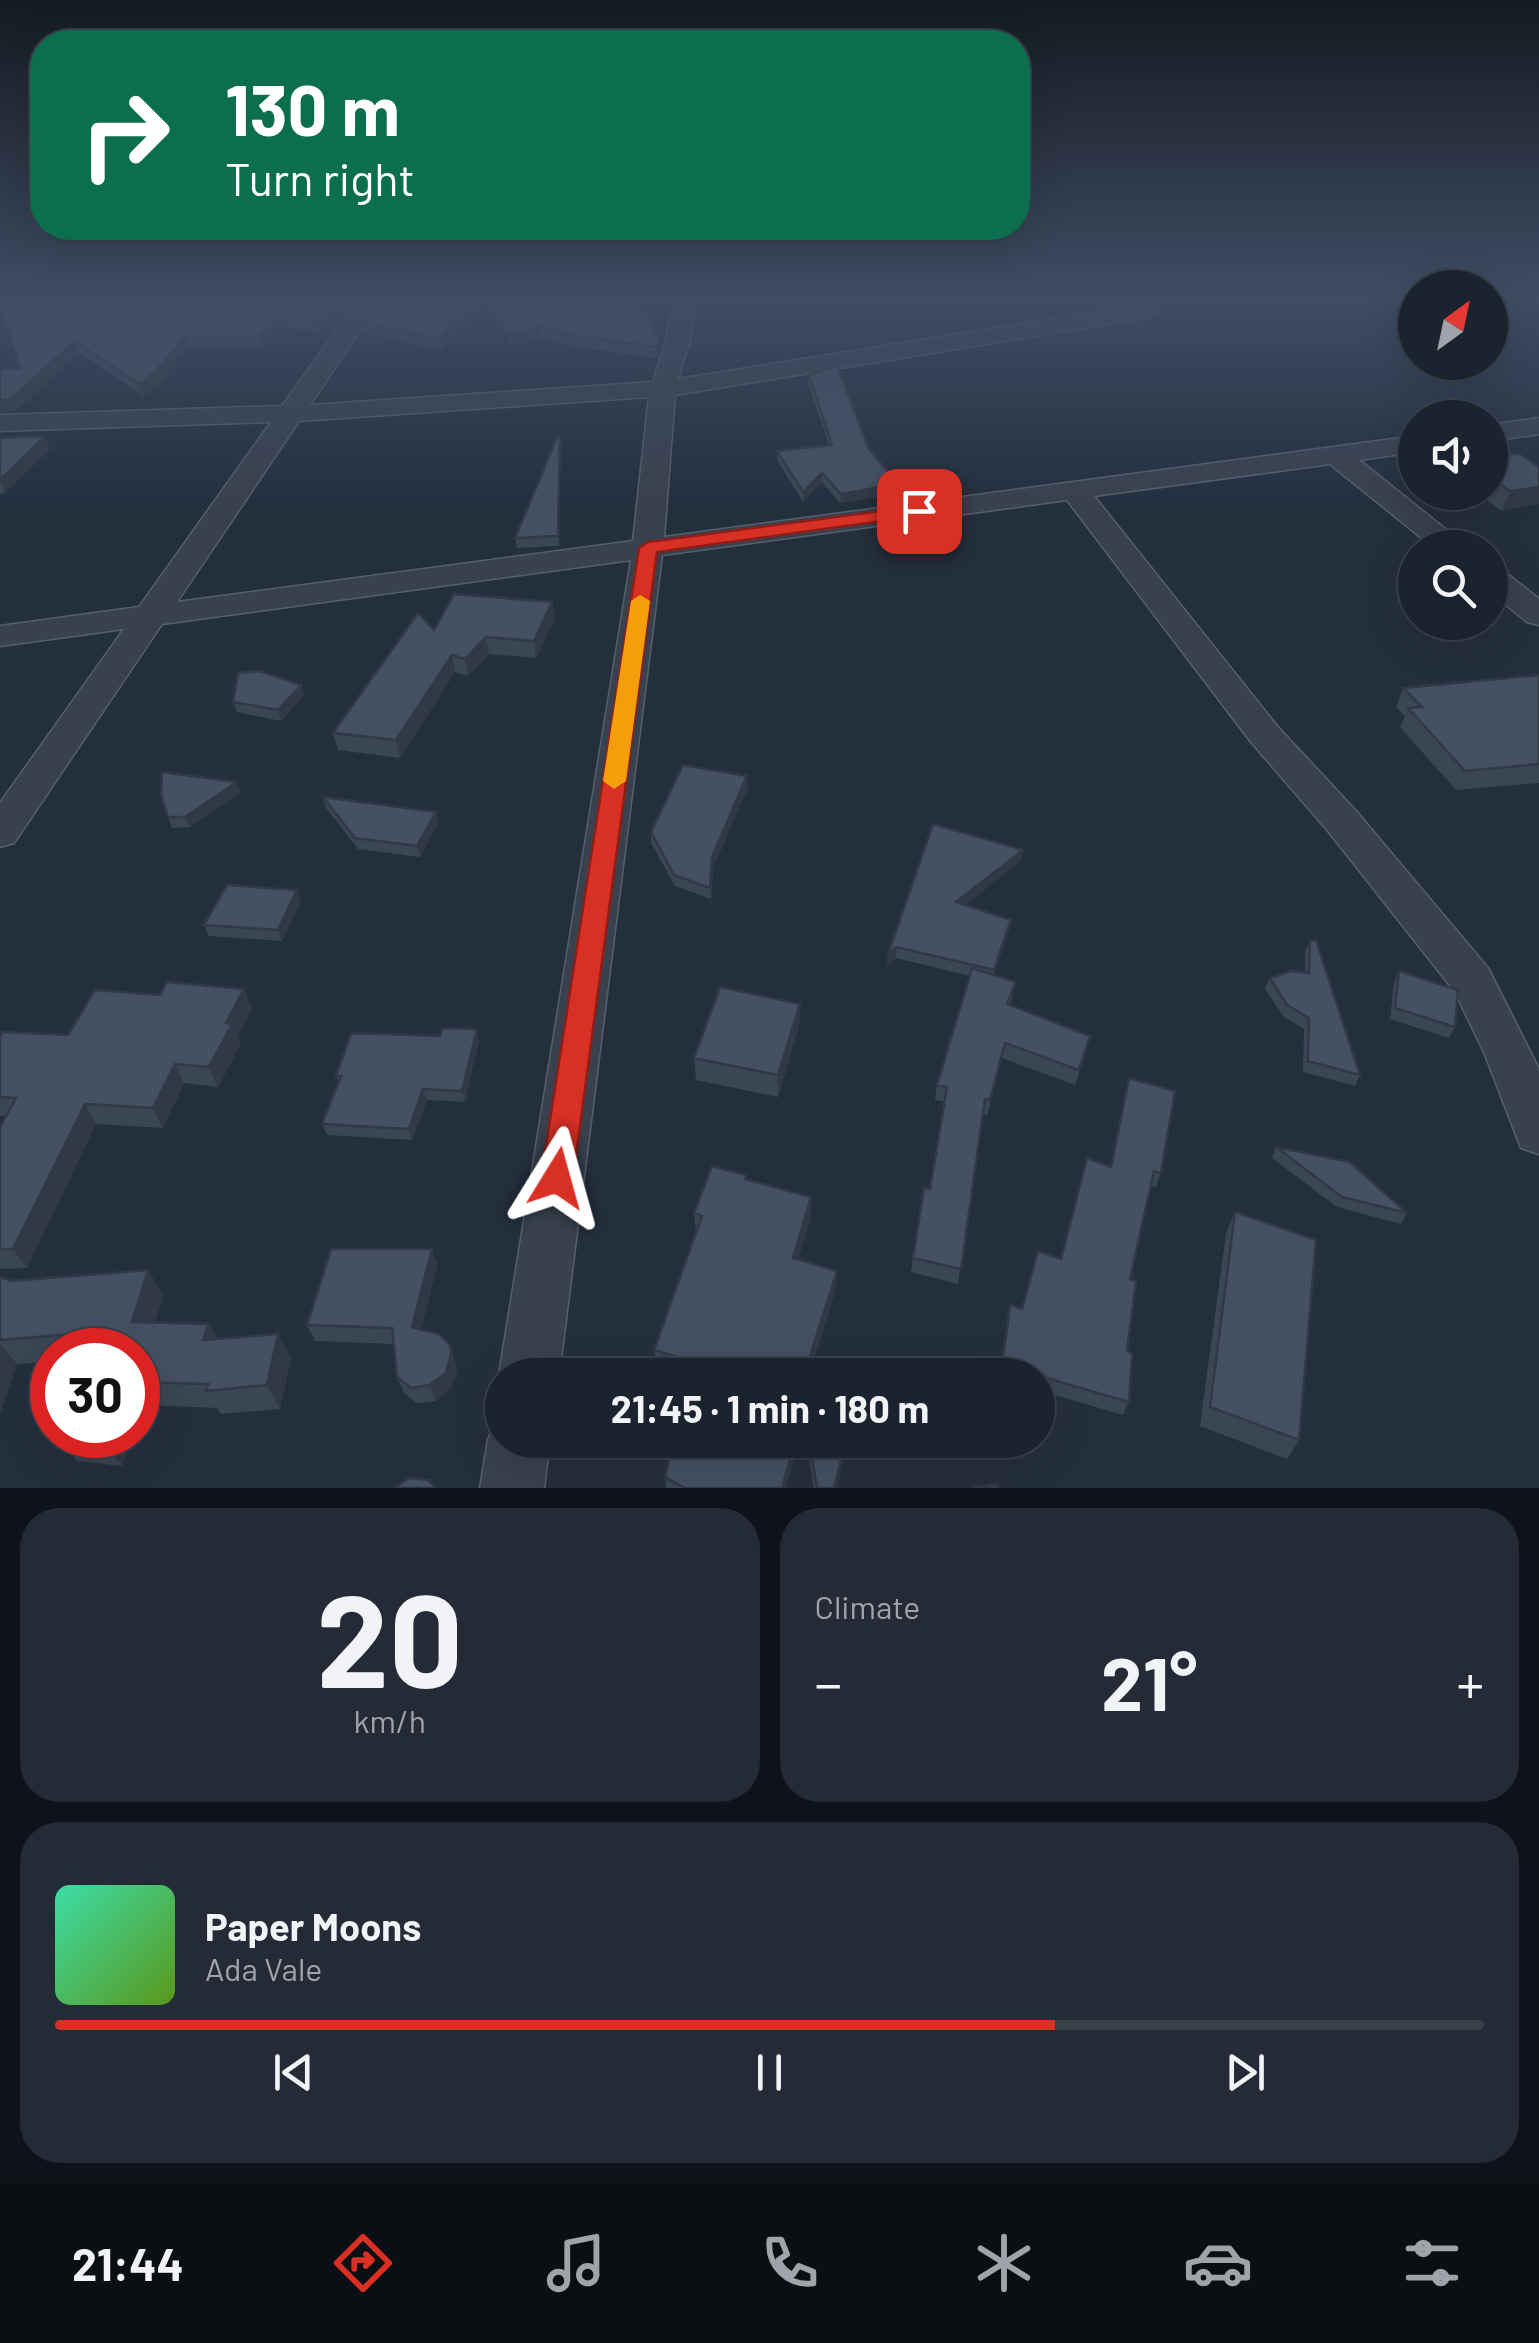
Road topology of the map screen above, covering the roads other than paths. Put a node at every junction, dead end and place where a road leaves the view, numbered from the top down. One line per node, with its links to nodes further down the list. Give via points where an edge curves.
1 (324, 365): 5 (street)
2 (670, 365): 4 (street)
3 (809, 365): 4 (street)
4 (663, 389): 5 (street); 13 (street)
5 (291, 414): 6 (street); 16 (street)
6 (0, 424)
7 (1539, 426): 8 (street)
8 (1508, 430)
9 (1398, 446): 10 (street)
10 (1336, 454): 11 (street); 12 (street)
11 (1074, 490): 13 (street); 19 (street, via 1264,734 1472,981)
12 (1431, 530)
13 (648, 548): 16 (street); 20 (street)
14 (1508, 590): 15 (street)
15 (1537, 612)
16 (153, 615): 17 (street); 18 (street)
17 (0, 636)
18 (0, 833)
19 (1539, 1132)
20 (530, 1358)
21 (516, 1458): 22 (street)
22 (512, 1488)

